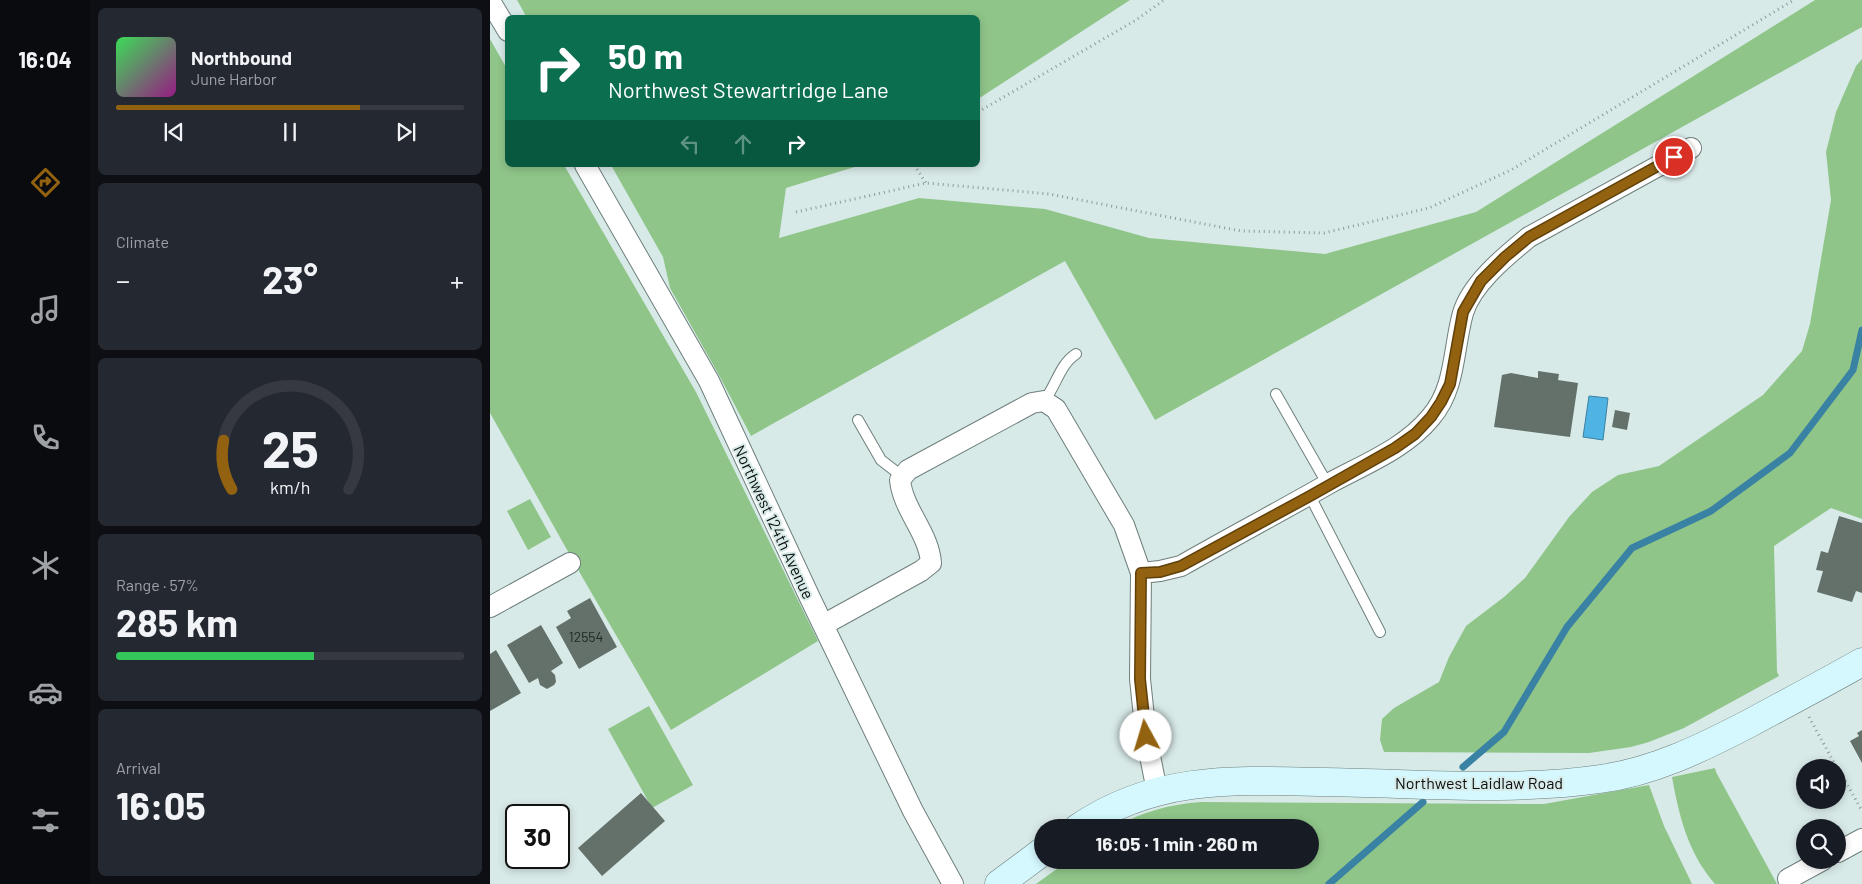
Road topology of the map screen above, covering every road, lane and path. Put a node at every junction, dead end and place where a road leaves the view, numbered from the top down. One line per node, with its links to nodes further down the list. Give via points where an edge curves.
1 (1164, 0): 5 (path, via 1136,20)
2 (1794, 0): 9 (path, via 1511,170 1429,208 1324,232 1241,231 1049,194)
3 (490, 1): 4 (street)
4 (505, 26)
5 (980, 111)
6 (1692, 148): 16 (street, via 1529,237 1505,257 1481,281 1463,312 1450,384 1431,417 1395,448)
7 (586, 167): 21 (street, Northwest 124th Avenue, via 709,381)
8 (915, 167): 9 (path)
9 (926, 183): 10 (path)
10 (796, 212)
11 (1076, 354): 13 (lane, via 1067,359)
12 (1276, 394): 16 (lane)
13 (1044, 401): 15 (street, via 1032,403 908,470); 19 (street, via 1056,409 1124,525)
14 (858, 420): 15 (lane, via 881,460)
15 (903, 477): 21 (street, via 900,480 901,492 930,549 931,563)
16 (1328, 485): 17 (street)
17 (1310, 496): 19 (street, via 1181,566); 22 (lane)
18 (570, 563): 20 (street)
19 (1141, 573): 27 (street, via 1140,679)
20 (490, 607)
21 (823, 624): 35 (street, Northwest 124th Avenue, via 913,811)
22 (1380, 632)
23 (1862, 662): 24 (street, Northwest Laidlaw Road)
24 (1798, 697): 25 (path); 27 (street, Northwest Laidlaw Road, via 1688,753 1602,779 1538,786 1269,780 1195,783)
25 (1832, 759)
26 (1846, 783): 28 (path)
27 (1156, 791): 29 (street, Northwest Laidlaw Road, via 1122,803)
28 (1862, 811)
29 (1094, 819)
30 (1862, 839): 31 (street)
31 (1846, 848)
32 (1034, 858): 36 (street)
33 (1806, 869): 34 (street)
34 (1788, 879)
35 (953, 884)
36 (999, 884)

